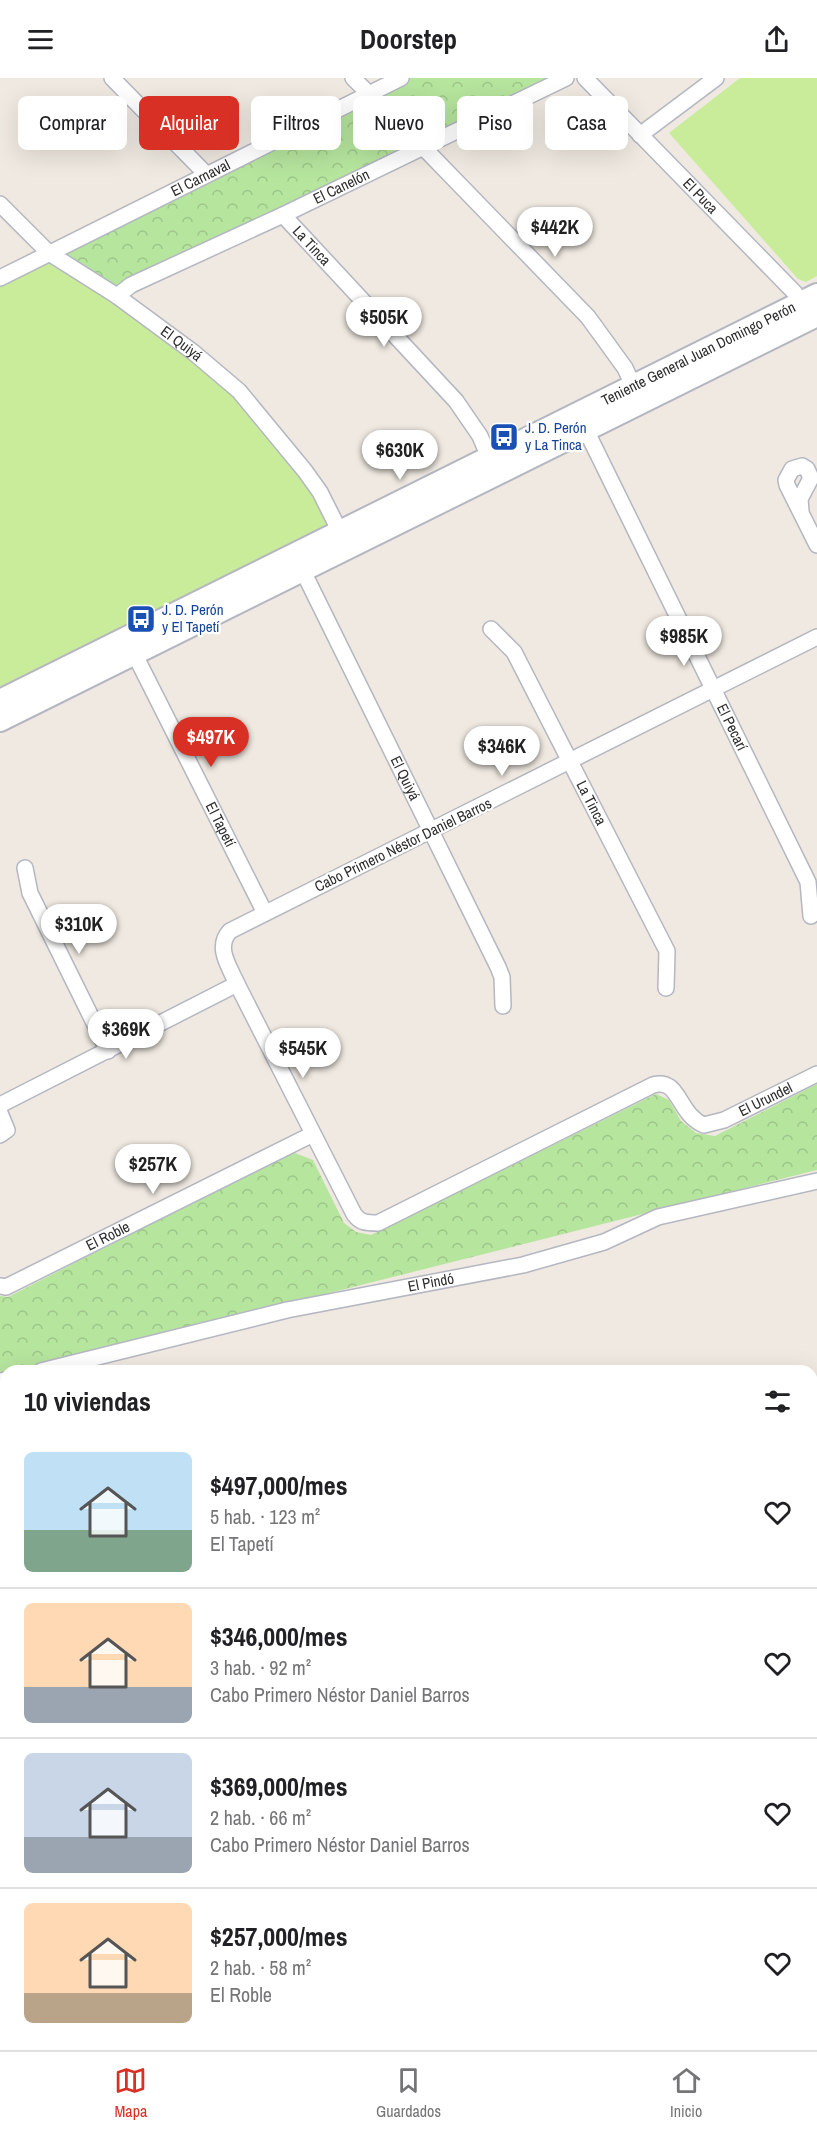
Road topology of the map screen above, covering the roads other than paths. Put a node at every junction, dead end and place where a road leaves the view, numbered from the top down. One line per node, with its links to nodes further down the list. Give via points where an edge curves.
1 (112, 78): 12 (street)
2 (353, 78): 7 (street)
3 (401, 78): 7 (street, El Carnaval)
4 (566, 78): 9 (street, El Canelón)
5 (585, 78): 8 (street, El Puca)
6 (716, 78): 8 (street)
7 (369, 94): 12 (street, El Carnaval)
8 (640, 135): 18 (street, El Puca)
9 (445, 138)
10 (420, 150): 14 (street, El Canelón)
11 (426, 150): 19 (street, via 588,317 606,339)
12 (206, 174): 15 (street, El Carnaval)
13 (0, 204): 15 (street, El Quiyá)
14 (283, 215): 17 (street, El Canelón, via 131,285); 21 (street, La Tinca, via 456,401 480,436)
15 (49, 253): 16 (street, El Carnaval); 17 (street, El Quiyá)
16 (0, 278)
17 (117, 296): 23 (street, El Quiyá, via 193,351 239,392 320,492)
18 (811, 308): 19 (main road, Teniente General Juan Domingo Perón)
19 (638, 394): 20 (main road, Teniente General Juan Domingo Perón)
20 (582, 422): 21 (main road, Teniente General Juan Domingo Perón); 29 (street, El Pecarí)
21 (493, 466): 23 (main road, Teniente General Juan Domingo Perón)
22 (801, 512): 24 (street)
23 (344, 540): 25 (main road, Teniente General Juan Domingo Perón)
24 (817, 545)
25 (298, 563): 28 (main road, Teniente General Juan Domingo Perón); 33 (street, El Quiyá)
26 (491, 629): 32 (street, La Tinca, via 514,652)
27 (817, 637): 29 (street, Cabo Primero Néstor Daniel Barros)
28 (131, 646): 30 (main road, Teniente General Juan Domingo Perón); 31 (main road, Teniente General Juan Domingo Perón); 35 (street, El Tapetí)
29 (714, 690): 32 (street, Cabo Primero Néstor Daniel Barros); 36 (street, El Pecarí, via 808,882)
30 (0, 701)
31 (0, 720)
32 (572, 761): 33 (street, Cabo Primero Néstor Daniel Barros); 38 (street, La Tinca, via 667,951)
33 (430, 832): 35 (street, Cabo Primero Néstor Daniel Barros); 39 (street, El Quiyá, via 498,967)
34 (25, 868): 40 (street, via 30,893)
35 (265, 913): 37 (street, Cabo Primero Néstor Daniel Barros, via 224,938 222,946)
36 (811, 915)
37 (237, 984): 40 (street); 44 (street)
38 (666, 988)
39 (503, 1006)
40 (108, 1051): 42 (street)
41 (817, 1074): 44 (street, El Urundel, via 714,1124 704,1125 687,1115 673,1088 662,1082 653,1084 378,1223 358,1220)
42 (0, 1106)
43 (0, 1113): 45 (street, via 7,1130)
44 (313, 1134): 47 (street, El Roble, via 6,1287)
45 (0, 1135)
46 (817, 1181): 48 (street, El Pindó, via 658,1217 604,1242 523,1264 288,1310)
47 (0, 1286)
48 (65, 1365)

